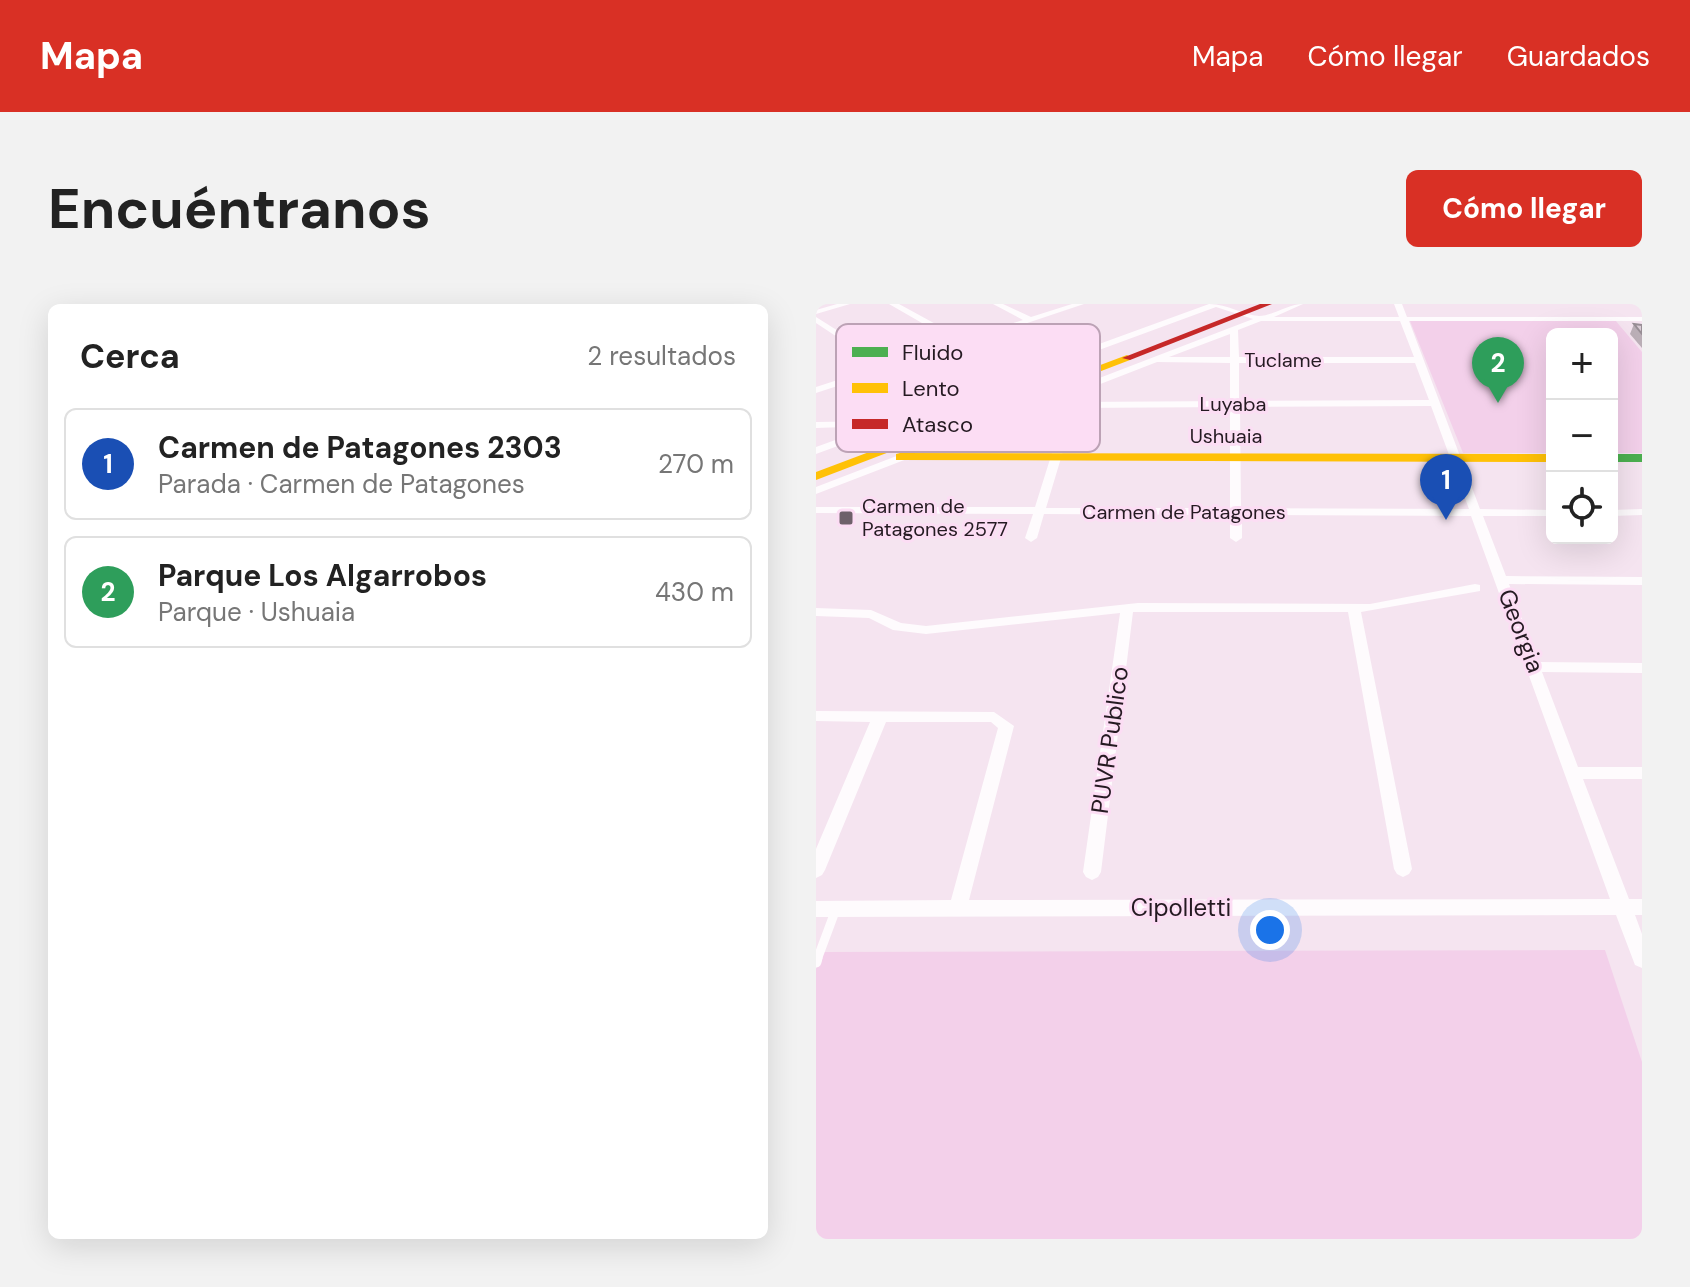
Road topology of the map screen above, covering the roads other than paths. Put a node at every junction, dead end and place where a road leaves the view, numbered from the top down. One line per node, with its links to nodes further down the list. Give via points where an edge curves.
1 (846, 304): 8 (street)
2 (893, 304): 13 (street)
3 (997, 304): 12 (street)
4 (1080, 304): 12 (street)
5 (1299, 304): 7 (street)
6 (1398, 304): 10 (street, Georgia)
7 (1237, 310): 10 (street); 16 (street); 17 (main road); 18 (street); 19 (street); 21 (main road)
8 (816, 312)
9 (816, 319): 15 (street)
10 (1404, 319): 11 (street); 20 (street, Georgia)
11 (1642, 319)
12 (1030, 320): 14 (street)
13 (929, 324)
14 (1017, 324)
15 (836, 333)
16 (1100, 353)
17 (1100, 360)
18 (1148, 360): 19 (street, Tuclame); 22 (street)
19 (1234, 360): 20 (street, Tuclame); 26 (street)
20 (1419, 360): 25 (street, Georgia)
21 (1100, 364)
22 (1100, 379)
23 (836, 384): 24 (street)
24 (816, 390)
25 (1435, 403): 26 (street, Luyaba); 39 (street, Georgia)
26 (1234, 404): 27 (street, Luyaba); 38 (street)
27 (1100, 405)
28 (816, 417): 29 (street)
29 (821, 424)
30 (836, 443): 31 (street)
31 (816, 451)
32 (855, 452): 43 (main road)
33 (877, 452): 44 (main road)
34 (913, 452): 36 (street)
35 (1058, 452): 37 (street)
36 (900, 457): 37 (main road, Ushuaia); 45 (street)
37 (1056, 458): 38 (main road, Ushuaia); 47 (street)
38 (1235, 458): 39 (main road, Ushuaia); 48 (street)
39 (1455, 458): 40 (main road, Ushuaia); 50 (street, Georgia)
40 (1546, 458)
41 (1618, 458): 42 (main road)
42 (1642, 458)
43 (816, 467)
44 (816, 476)
45 (816, 491)
46 (816, 510): 47 (street, Carmen de Patagones)
47 (1039, 511): 48 (street, Carmen de Patagones); 53 (street)
48 (1235, 512): 50 (street, Carmen de Patagones); 54 (street)
49 (1642, 512): 52 (street)
50 (1475, 513): 51 (street, Carmen de Patagones); 55 (street, Georgia)
51 (1546, 513)
52 (1618, 513)
53 (1031, 538)
54 (1236, 538)
55 (1501, 580): 56 (street); 61 (street, Georgia)
56 (1642, 581)
57 (1475, 588): 59 (street)
58 (1127, 608): 59 (street); 60 (street, via 926,630 898,627 871,614); 69 (street, PUVR Publico)
59 (1354, 609): 67 (street)
60 (816, 612)
61 (1535, 667): 62 (street); 65 (street, Georgia)
62 (1642, 668)
63 (816, 716): 64 (street)
64 (880, 717): 68 (street); 71 (street, via 994,717 1006,726)
65 (1573, 773): 66 (street); 70 (street, Georgia)
66 (1642, 773)
67 (1403, 869)
68 (816, 870)
69 (1092, 872)
70 (1632, 907): 71 (street, Cipolletti); 74 (street, Georgia)
71 (958, 908): 73 (street, Cipolletti)
72 (816, 909): 73 (street, Cipolletti)
73 (836, 909): 75 (lane)
74 (1642, 959)
75 (816, 962)

